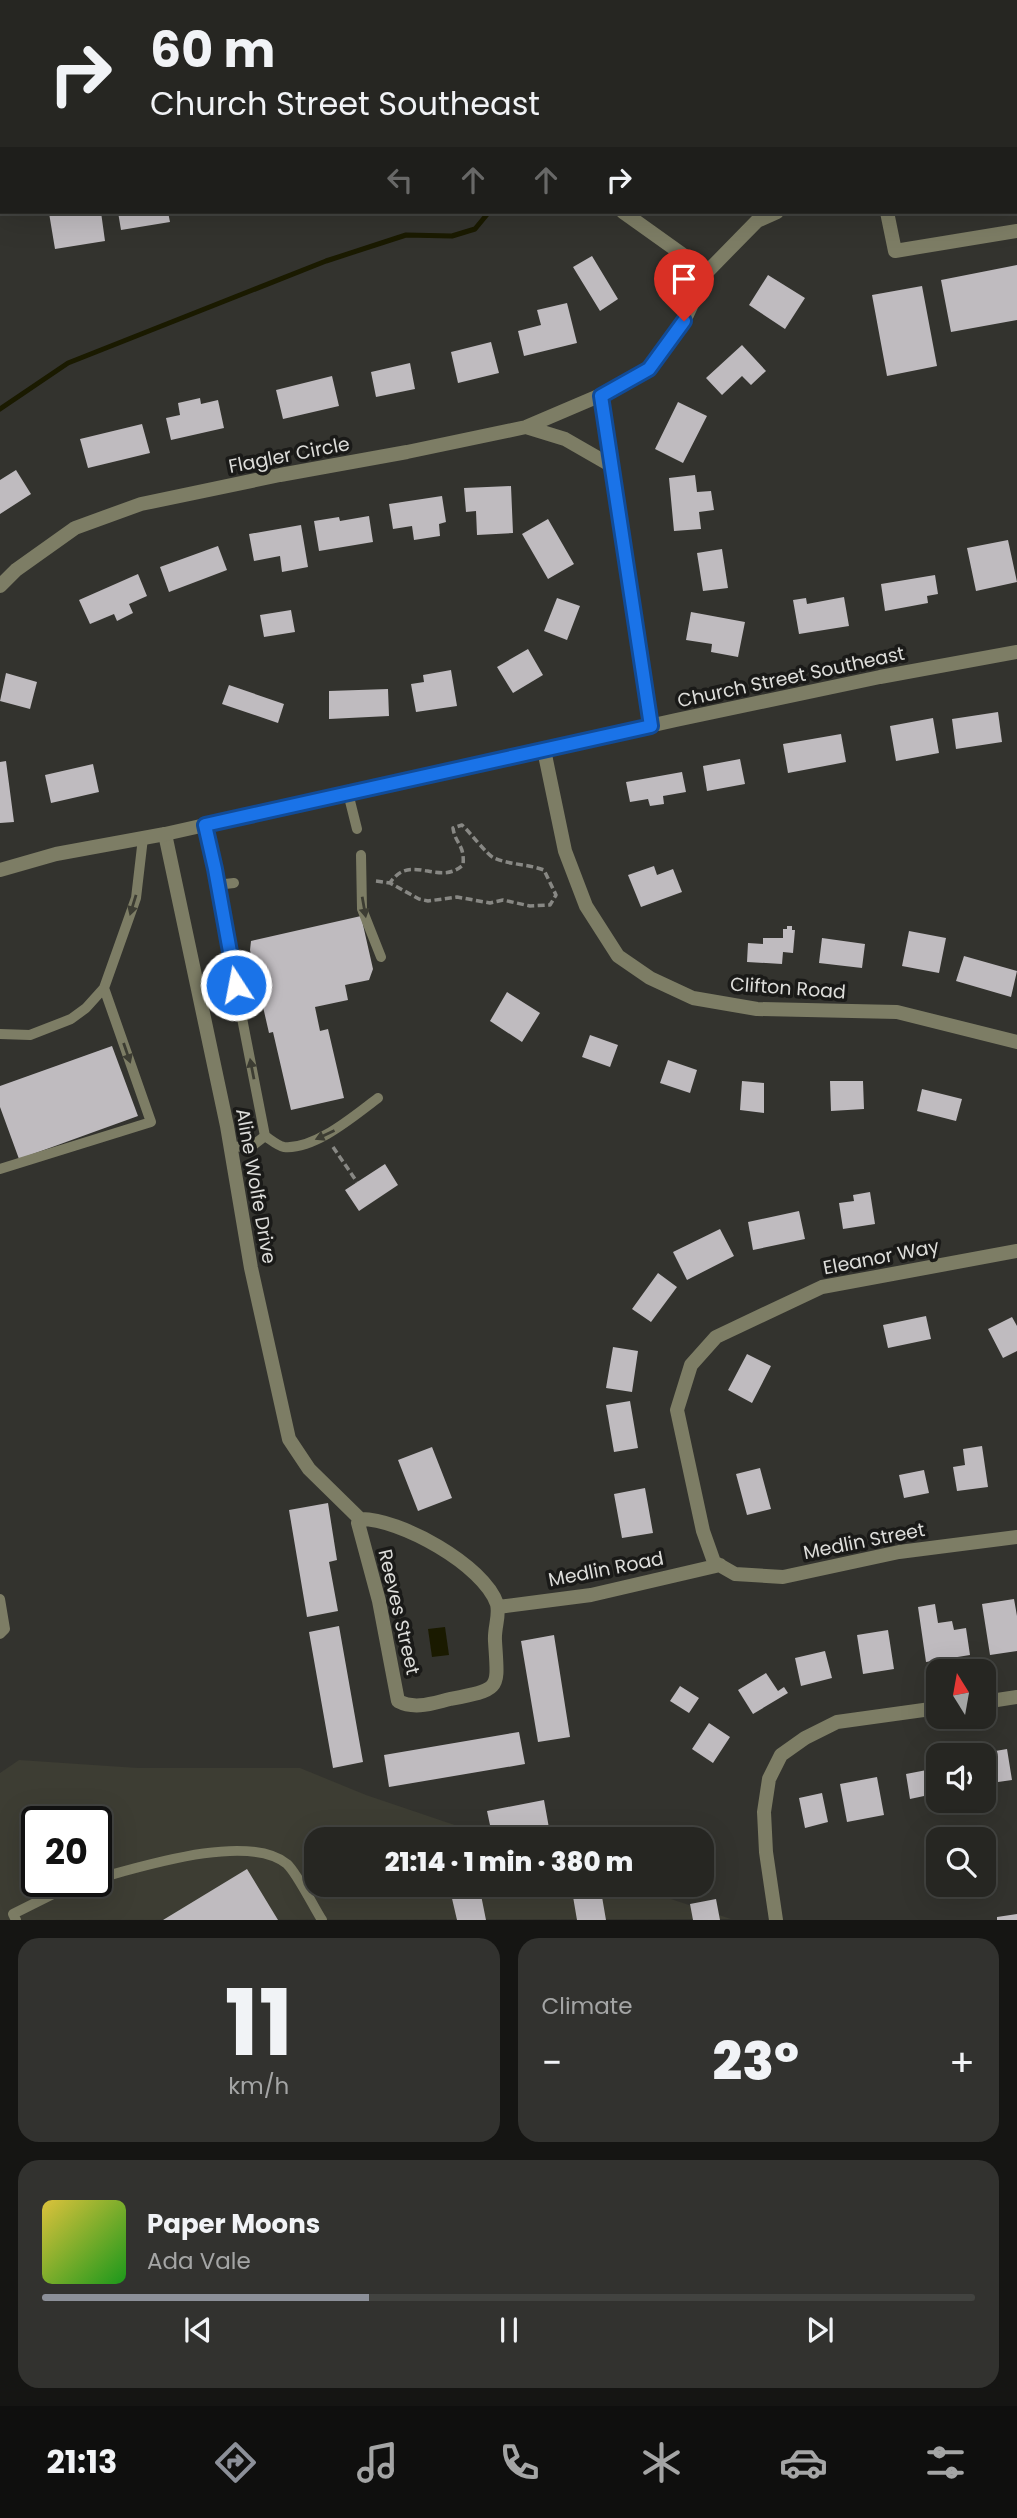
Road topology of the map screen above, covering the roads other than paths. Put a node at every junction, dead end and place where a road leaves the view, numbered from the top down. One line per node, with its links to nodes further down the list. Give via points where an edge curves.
1 (626, 214): 5 (street)
2 (773, 214): 5 (street, Flagler Circle, via 757,221)
3 (887, 214): 4 (street, via 895,251)
4 (1017, 231)
5 (707, 272): 6 (street, Flagler Circle, via 684,321 649,369)
6 (601, 396): 7 (street, Flagler Circle); 8 (street)
7 (526, 427): 8 (street, via 565,439); 9 (street, Flagler Circle, via 141,504 75,528)
8 (612, 466): 11 (street)
9 (0, 586)
10 (1017, 652): 11 (street, Church Street Southeast)
11 (651, 726): 12 (street, Church Street Southeast)
12 (544, 750): 13 (street, Church Street Southeast); 25 (street, Clifton Road, via 565,851 586,906 618,956 650,978 692,999 757,1009 897,1012)
13 (348, 793): 14 (street, Church Street Southeast); 15 (lane)
14 (205, 825): 16 (street, Church Street Southeast); 21 (lane)
15 (357, 829)
16 (165, 834): 17 (street, Church Street Southeast); 28 (street, Aline Wolfe Drive)
17 (143, 838): 19 (street, Church Street Southeast); 23 (lane, one-way to 23, via 136,898)
18 (361, 855): 22 (lane, one-way to 22, via 362,909)
19 (0, 870)
20 (234, 883): 21 (lane)
21 (216, 885): 27 (lane, one-way to 21)
22 (382, 957)
23 (104, 988): 24 (lane, via 71,1019 30,1035); 29 (lane, one-way to 29, via 151,1122)
24 (0, 1034)
25 (1017, 1042)
26 (378, 1098): 27 (lane, one-way to 27, via 326,1136 282,1147)
27 (265, 1136): 28 (lane, via 252,1146)
28 (231, 1147): 31 (street, Aline Wolfe Drive, via 251,1268 289,1439 309,1469)
29 (0, 1169)
30 (1017, 1251): 33 (street, Eleanor Way, via 822,1287 716,1337 691,1365 677,1410 703,1531 714,1562)
31 (360, 1519): 35 (street, Reeves Street, via 382,1522 450,1553 479,1577); 35 (street, Reeves Street, via 398,1701 419,1705 492,1687 498,1673)
32 (1017, 1537): 33 (street, Medlin Street, via 899,1552 783,1577 734,1574)
33 (720, 1565): 35 (street, Medlin Road, via 591,1595)
34 (0, 1599): 36 (lane, via 5,1629)
35 (498, 1607)
36 (0, 1634)
37 (1017, 1697): 38 (street)
38 (996, 1700)
39 (926, 1710): 44 (street, via 837,1722 781,1755 769,1779 764,1812)
40 (112, 1874): 43 (lane, via 211,1852 267,1853 288,1865)
41 (47, 1897): 42 (lane, via 13,1914)
42 (16, 1920)
43 (321, 1920)
44 (776, 1920)

